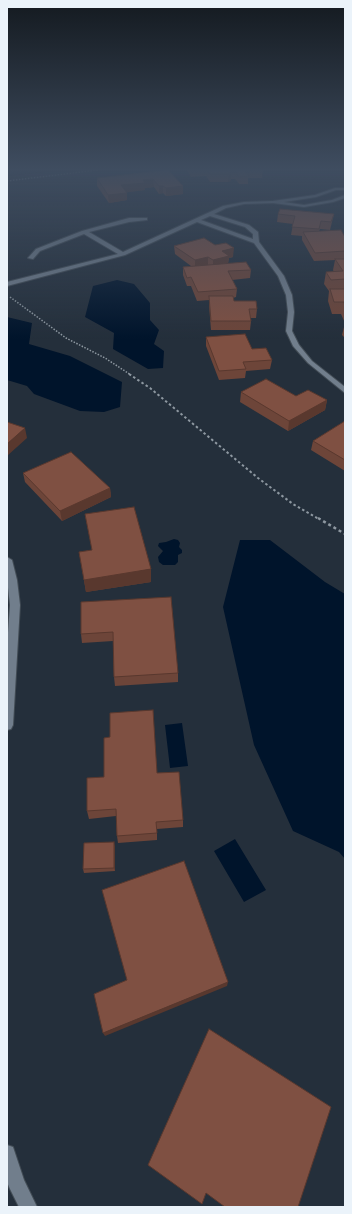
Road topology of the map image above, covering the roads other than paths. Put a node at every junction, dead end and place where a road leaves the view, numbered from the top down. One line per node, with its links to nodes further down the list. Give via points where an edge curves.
1 (108, 226): 5 (street)
2 (185, 226): 7 (street)
3 (214, 226): 6 (street)
4 (246, 226): 6 (street, via 256,233)
5 (84, 232): 7 (street); 8 (street, via 38,250)
6 (256, 242): 10 (street, via 281,276 289,295 289,332 296,346 310,362)
7 (123, 254): 9 (street)
8 (31, 258)
9 (7, 284)
10 (345, 391)
11 (7, 560): 12 (street, via 15,605)
12 (7, 725)
13 (7, 1153): 14 (street, via 16,1183)
14 (28, 1207)

